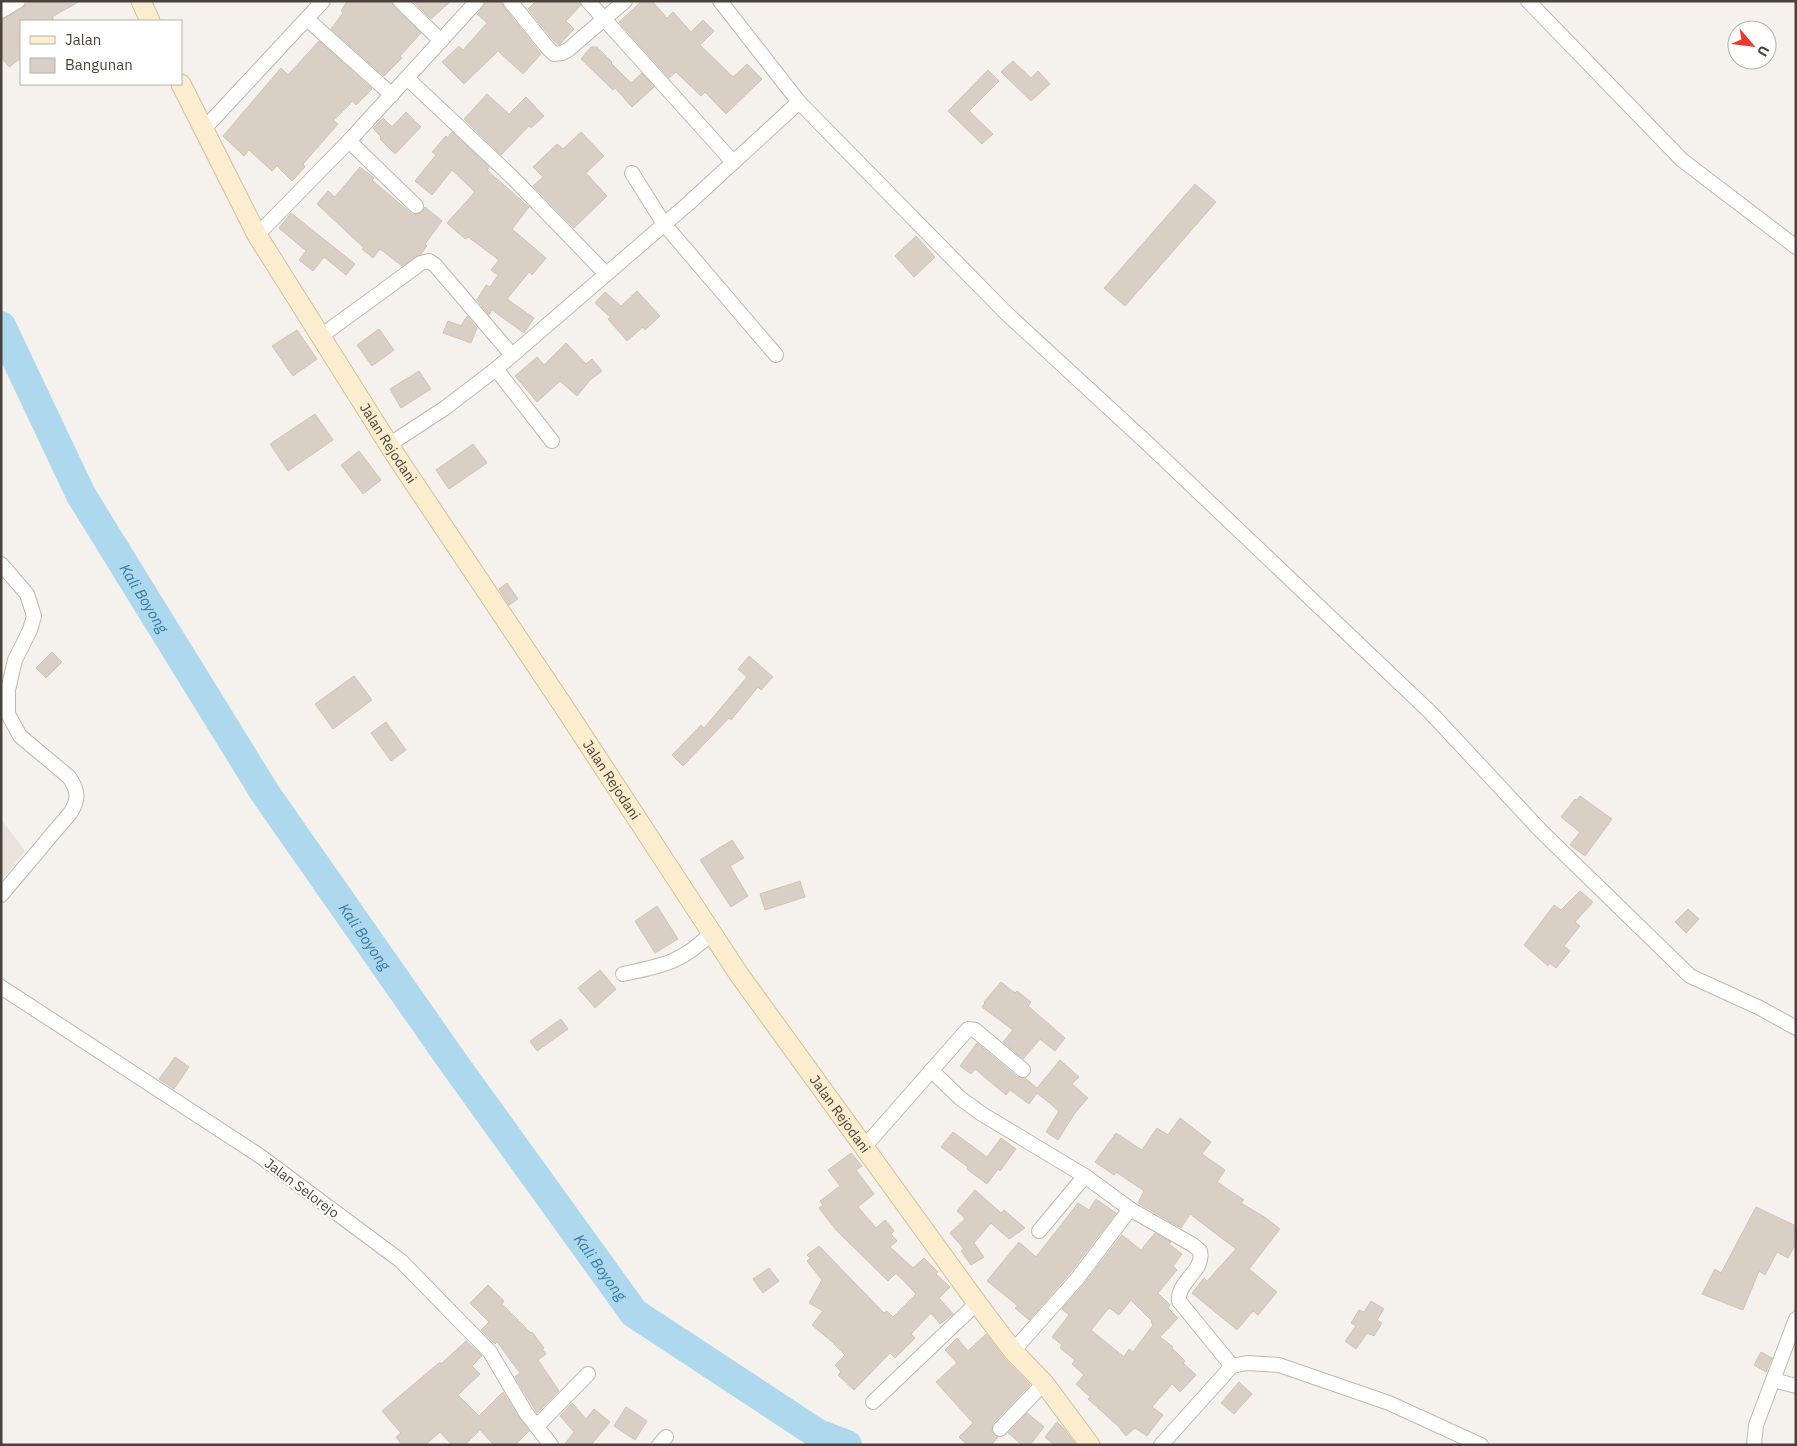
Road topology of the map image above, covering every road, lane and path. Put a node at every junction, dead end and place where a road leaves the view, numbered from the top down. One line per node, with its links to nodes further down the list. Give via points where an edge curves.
1 (18, 1): 11 (street)
2 (141, 1): 14 (main road)
3 (323, 1): 13 (street)
4 (400, 1): 15 (street)
5 (477, 1): 15 (street)
6 (510, 1): 12 (street, via 554,54 568,50)
7 (588, 1): 12 (street)
8 (625, 1): 12 (street)
9 (720, 1): 19 (street)
10 (1528, 1): 27 (street, via 1682,160)
11 (1, 11)
12 (604, 18): 22 (street)
13 (307, 19): 18 (street); 20 (street)
14 (150, 20)
15 (441, 41): 16 (street)
16 (407, 78): 18 (street); 28 (street, via 514,179)
17 (181, 85): 20 (main road, Jalan Rejodani)
18 (392, 95): 21 (street)
19 (798, 102): 22 (street); 40 (street, via 1006,313 1430,712 1542,830 1690,976)
20 (203, 130): 26 (main road, Jalan Rejodani)
21 (349, 141): 24 (street); 26 (street)
22 (733, 162): 25 (street)
23 (632, 173): 25 (street)
24 (416, 206)
25 (664, 224): 28 (street); 31 (street)
26 (257, 235): 29 (main road, Jalan Rejodani)
27 (1796, 247)
28 (606, 274): 30 (street)
29 (321, 336): 30 (street, via 421,263 429,261); 34 (main road, Jalan Rejodani)
30 (512, 355): 32 (street)
31 (776, 355)
32 (496, 369): 33 (street); 34 (street, via 446,408)
33 (552, 441)
34 (390, 444): 37 (main road, Jalan Rejodani)
35 (1, 564): 36 (street, via 27,594 34,616 15,660 8,690 8,714 20,736 69,778 77,794 71,812)
36 (1, 896)
37 (712, 932): 38 (street, via 700,945 676,960); 43 (main road, Jalan Rejodani, via 738,973)
38 (623, 974)
39 (1, 987): 56 (street, Jalan Selorejo, via 260,1156 401,1261 490,1352)
40 (1796, 1028)
41 (931, 1070): 42 (street, via 971,1029); 43 (street); 44 (street, via 982,1114)
42 (1023, 1070)
43 (865, 1146): 47 (main road, Jalan Rejodani)
44 (1085, 1176): 45 (street); 46 (street)
45 (1130, 1209): 49 (street, via 1077,1278); 50 (street, via 1200,1250 1201,1260 1180,1290 1179,1301)
46 (1039, 1231)
47 (977, 1303): 49 (main road, Jalan Rejodani); 55 (street)
48 (1796, 1319): 52 (street)
49 (1013, 1351): 53 (main road, Jalan Rejodani)
50 (1232, 1366): 60 (street); 61 (street, via 1247,1362 1279,1365 1389,1403)
51 (588, 1374): 56 (street)
52 (1773, 1380): 54 (street); 62 (street, via 1756,1425)
53 (1044, 1383): 57 (street); 59 (main road, Jalan Rejodani)
54 (1796, 1386)
55 (872, 1402)
56 (537, 1426): 58 (street, Jalan Selorejo)
57 (1000, 1429)
58 (551, 1445)
59 (1090, 1445)
60 (1161, 1445)
61 (1480, 1445)
62 (1754, 1445)

